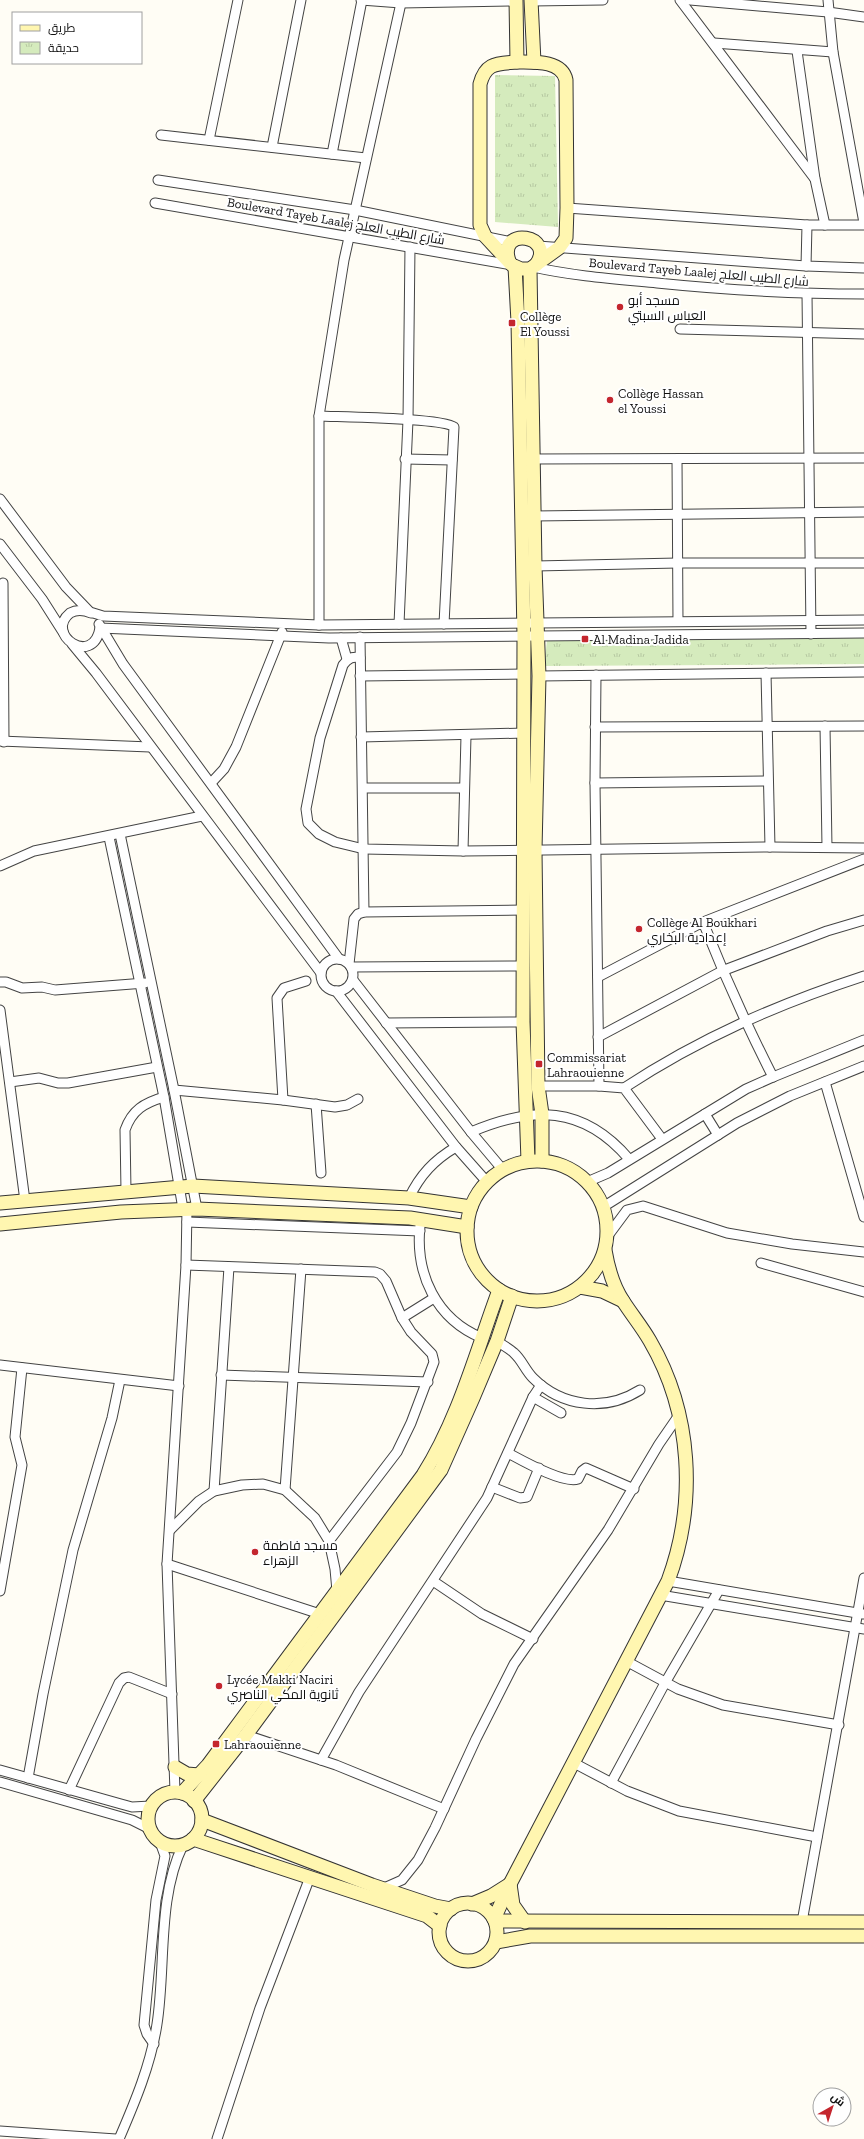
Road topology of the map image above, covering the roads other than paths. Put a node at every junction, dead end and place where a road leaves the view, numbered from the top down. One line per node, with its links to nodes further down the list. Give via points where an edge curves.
1 (238, 0): 19 (street)
2 (302, 0): 20 (street)
3 (362, 0): 10 (street); 21 (street)
4 (531, 0): 5 (street); 17 (street)
5 (603, 0)
6 (680, 0): 13 (street)
7 (690, 0): 11 (street)
8 (828, 0): 11 (street)
9 (516, 1): 10 (street); 16 (street)
10 (401, 3): 22 (street)
11 (828, 12): 12 (street); 15 (street)
12 (864, 18)
13 (714, 43): 14 (street); 23 (street)
14 (797, 51): 15 (street); 23 (street)
15 (833, 52): 28 (street)
16 (517, 62): 17 (street); 32 (street, via 492,65 483,74 480,84 480,219 481,231)
17 (534, 62): 26 (street, via 556,66 565,75)
18 (161, 135): 19 (street)
19 (209, 140): 20 (street)
20 (272, 147): 21 (street)
21 (332, 154): 22 (street)
22 (366, 158): 27 (street)
23 (815, 179): 30 (street)
24 (158, 180): 27 (street, Boulevard Tayeb Laalej شارع الطيب العلج)
25 (155, 203): 31 (street, Boulevard Tayeb Laalej شارع الطيب العلج)
26 (567, 208): 29 (street); 36 (street, via 566,238)
27 (355, 210): 31 (street); 32 (street, Boulevard Tayeb Laalej شارع الطيب العلج)
28 (864, 224): 30 (street)
29 (807, 225): 30 (street); 38 (street)
30 (825, 225)
31 (349, 236): 35 (street, Boulevard Tayeb Laalej شارع الطيب العلج); 46 (street, via 336,297)
32 (485, 236): 33 (street, Boulevard Tayeb Laalej شارع الطيب العلج); 37 (street)
33 (512, 242): 34 (street, via 526,237); 37 (street, via 508,251)
34 (538, 246): 36 (street, Boulevard Tayeb Laalej شارع الطيب العلج); 39 (street, via 540,256)
35 (410, 247): 37 (street, Boulevard Tayeb Laalej شارع الطيب العلج); 47 (street)
36 (559, 248): 38 (street, Boulevard Tayeb Laalej شارع الطيب العلج); 39 (street)
37 (512, 264): 39 (street, via 522,270); 69 (street, via 518,322)
38 (806, 266): 40 (street, Boulevard Tayeb Laalej شارع الطيب العلج)
39 (533, 267): 41 (street, Boulevard Tayeb Laalej شارع الطيب العلج, via 607,279); 50 (street)
40 (864, 268)
41 (807, 294): 42 (street, Boulevard Tayeb Laalej شارع الطيب العلج); 44 (street)
42 (864, 294)
43 (680, 328): 44 (street)
44 (809, 334): 45 (street); 52 (street)
45 (864, 334)
46 (319, 416): 47 (street); 74 (street)
47 (408, 420): 49 (street); 53 (street, via 454,427)
48 (864, 458): 52 (street)
49 (405, 459): 53 (street); 72 (street)
50 (532, 459): 51 (street); 58 (street)
51 (677, 459): 52 (street); 57 (street)
52 (808, 459): 55 (street)
53 (452, 460): 73 (street)
54 (0, 499): 65 (street, via 66,587)
55 (810, 512): 56 (street); 57 (street); 62 (street)
56 (864, 512)
57 (678, 514): 58 (street); 60 (street)
58 (534, 516): 63 (street)
59 (0, 544): 77 (street, via 42,599)
60 (678, 563): 62 (street); 63 (street); 68 (street)
61 (864, 563): 62 (street)
62 (811, 564): 66 (street)
63 (535, 566): 70 (street)
64 (3, 583): 100 (street)
65 (90, 612): 71 (street, via 102,616); 75 (street, via 96,617); 77 (street, via 80,610 69,614 63,625)
66 (811, 620): 67 (street); 68 (street); 78 (street)
67 (864, 620)
68 (678, 621): 70 (street)
69 (523, 622): 70 (street); 73 (street); 80 (street)
70 (537, 623): 81 (street)
71 (286, 624): 74 (street); 79 (street)
72 (398, 624): 73 (street); 74 (street)
73 (444, 624)
74 (319, 625)
75 (100, 628): 79 (street); 84 (street, via 96,640 91,644 79,646); 103 (street, via 123,664)
76 (864, 633): 78 (street)
77 (64, 634): 84 (street)
78 (811, 634): 81 (street)
79 (281, 636): 83 (street); 103 (street, via 236,747 224,769)
80 (524, 636): 81 (street); 82 (street); 89 (street)
81 (538, 636): 92 (street)
82 (360, 637): 83 (street); 85 (street)
83 (341, 638): 86 (street)
84 (71, 643): 101 (street)
85 (360, 658): 86 (street); 91 (street)
86 (347, 659): 113 (street, via 320,738 306,819 319,834 335,842)
87 (864, 672): 88 (street)
88 (766, 673): 90 (street); 96 (street)
89 (524, 674): 91 (street); 97 (street)
90 (596, 675): 92 (street); 95 (street)
91 (360, 676): 99 (street)
92 (539, 676): 114 (street)
93 (825, 726): 94 (street); 96 (street); 111 (street)
94 (864, 726)
95 (595, 727): 96 (street); 104 (street)
96 (767, 727): 102 (street)
97 (524, 733): 98 (street); 114 (street)
98 (466, 736): 99 (street); 106 (street)
99 (362, 737): 105 (street)
100 (2, 742): 101 (street)
101 (150, 747): 107 (street)
102 (767, 781): 104 (street); 110 (street)
103 (210, 783): 123 (street)
104 (595, 783): 115 (street)
105 (363, 788): 106 (street); 113 (street)
106 (464, 788): 116 (street)
107 (202, 816): 108 (street); 127 (street)
108 (120, 834): 109 (street); 133 (street)
109 (109, 837): 118 (street, via 34,851); 134 (street)
110 (770, 846): 111 (street); 115 (street)
111 (827, 847): 112 (street)
112 (864, 848)
113 (364, 849): 116 (street); 120 (street)
114 (529, 850): 115 (street); 116 (street); 119 (street); 147 (street)
115 (596, 850): 129 (street)
116 (463, 851)
117 (864, 859): 122 (street)
118 (0, 866)
119 (524, 910): 120 (street); 125 (street)
120 (364, 912): 124 (street, via 354,919)
121 (864, 920): 126 (street, via 827,931)
122 (703, 922): 126 (street); 129 (street)
123 (340, 959): 124 (street); 127 (street, via 327,962)
124 (350, 966): 125 (street); 130 (street)
125 (524, 966): 137 (street)
126 (722, 971): 138 (street); 140 (street)
127 (321, 973): 135 (street, via 324,985)
128 (864, 976): 138 (street, via 803,996)
129 (598, 977): 140 (street)
130 (353, 980): 135 (street, via 343,990); 139 (street)
131 (306, 981): 153 (street, via 284,988 277,998)
132 (0, 982): 134 (street, via 22,988 42,987 55,990)
133 (151, 983): 134 (street); 150 (street)
134 (140, 984): 143 (street)
135 (336, 991): 161 (street)
136 (0, 1010): 145 (street)
137 (523, 1022): 139 (street); 157 (street)
138 (744, 1022): 144 (street); 149 (street, via 665,1061)
139 (386, 1023): 158 (street)
140 (598, 1036): 148 (street)
141 (864, 1040): 144 (street)
142 (864, 1066): 146 (street)
143 (157, 1067): 145 (street, via 68,1083 38,1078); 151 (street)
144 (773, 1077): 156 (street)
145 (10, 1082): 173 (street)
146 (825, 1082): 159 (street, via 763,1109); 178 (street)
147 (538, 1086): 148 (street); 155 (street)
148 (599, 1086): 149 (street)
149 (624, 1088): 160 (street)
150 (174, 1090): 153 (street); 170 (street)
151 (164, 1096): 169 (street); 171 (street, via 139,1108 127,1123)
152 (358, 1099): 154 (street, via 341,1107)
153 (283, 1100): 154 (street)
154 (316, 1104): 166 (street)
155 (542, 1114): 157 (street); 162 (street, via 581,1122 599,1131 616,1143); 164 (street)
156 (705, 1114): 159 (street); 160 (street)
157 (528, 1115): 158 (street, via 501,1120); 163 (street)
158 (471, 1132): 165 (street)
159 (718, 1135): 176 (street)
160 (662, 1139): 162 (street)
161 (456, 1146): 167 (street); 172 (street, via 428,1168)
162 (629, 1159): 168 (street, via 601,1177)
163 (528, 1161): 164 (street); 165 (street)
164 (542, 1161): 168 (street, via 571,1170)
165 (503, 1170): 167 (street)
166 (321, 1173)
167 (486, 1182): 175 (street)
168 (587, 1182): 176 (street)
169 (180, 1186): 170 (street); 171 (street); 177 (street)
170 (193, 1186): 172 (street); 177 (street)
171 (126, 1191): 173 (street)
172 (409, 1198): 175 (street)
173 (25, 1201): 174 (street)
174 (0, 1203)
175 (471, 1207): 181 (street)
176 (603, 1207): 182 (street, via 606,1217)
177 (188, 1212): 179 (street, via 121,1212); 180 (street); 185 (street)
178 (864, 1217)
179 (0, 1224)
180 (420, 1226): 181 (street); 192 (street, via 420,1259)
181 (467, 1227): 189 (street, via 469,1246 478,1269)
182 (606, 1244): 183 (street, via 627,1210 643,1206 727,1233); 188 (street, via 596,1270); 193 (street, via 611,1277)
183 (864, 1252)
184 (761, 1263): 190 (street)
185 (186, 1265): 186 (street); 204 (street)
186 (229, 1267): 187 (street); 199 (street)
187 (301, 1269): 194 (street, via 380,1274 386,1281); 200 (street)
188 (580, 1287): 191 (street, via 549,1300 536,1301); 193 (street, via 602,1291)
189 (499, 1290): 191 (street); 195 (street)
190 (864, 1292)
191 (512, 1296): 196 (street)
192 (434, 1298): 194 (street); 195 (street, via 448,1317 468,1332)
193 (623, 1301): 208 (street, via 642,1327 659,1358)
194 (402, 1318): 202 (street, via 434,1359)
195 (482, 1338): 223 (street, via 460,1401 432,1461)
196 (496, 1341): 203 (street, via 514,1353); 234 (street, via 453,1447 441,1470)
197 (0, 1365): 198 (street)
198 (22, 1368): 201 (street); 222 (street, via 15,1437 22,1465)
199 (221, 1374): 200 (street); 214 (street)
200 (293, 1378): 202 (street); 213 (street)
201 (120, 1380): 204 (street); 240 (street, via 112,1418 73,1550)
202 (428, 1382): 216 (street, via 396,1452)
203 (540, 1385): 205 (street, via 572,1401 590,1404 625,1399); 206 (street)
204 (179, 1386): 215 (street)
205 (640, 1390)
206 (532, 1397): 207 (street); 209 (street)
207 (561, 1413)
208 (679, 1415): 212 (street, via 659,1444); 220 (street, via 685,1454 686,1503 678,1550)
209 (508, 1453): 210 (street); 211 (street)
210 (539, 1468): 211 (street, via 527,1497 520,1498); 212 (street, via 575,1480 586,1468)
211 (492, 1487): 219 (street)
212 (634, 1489): 229 (street)
213 (285, 1490): 214 (street, via 263,1484); 216 (street, via 315,1518)
214 (214, 1491): 215 (street, via 199,1501)
215 (170, 1530): 217 (street)
216 (329, 1541): 223 (street, via 335,1569)
217 (167, 1564): 226 (street); 232 (street)
218 (864, 1578): 227 (street)
219 (433, 1581): 229 (street, via 482,1614); 235 (street, via 350,1708)
220 (668, 1581): 221 (street); 224 (street)
221 (719, 1590): 225 (street); 227 (street)
222 (0, 1591)
223 (336, 1591): 226 (street)
224 (660, 1595): 225 (street); 230 (street)
225 (711, 1604): 228 (street); 231 (street)
226 (320, 1614): 239 (street)
227 (861, 1614): 228 (street)
228 (860, 1628): 233 (street)
229 (533, 1639): 247 (street, via 514,1664)
230 (626, 1661): 231 (street); 236 (street)
231 (665, 1683): 233 (street, via 739,1709); 242 (street)
232 (172, 1694): 237 (street); 243 (street, via 129,1677 124,1678 119,1683)
233 (839, 1725): 250 (street)
234 (246, 1735): 235 (street); 245 (street)
235 (321, 1760): 247 (street)
236 (572, 1762): 242 (street); 254 (street)
237 (175, 1767): 239 (street, via 187,1774); 244 (street)
238 (0, 1770): 240 (street)
239 (199, 1775): 244 (street)
240 (28, 1778): 243 (street)
241 (0, 1782): 249 (street, via 132,1820)
242 (611, 1783): 250 (street, via 661,1805 696,1816)
243 (69, 1790): 246 (street, via 132,1807)
244 (179, 1793): 245 (street); 246 (street, via 161,1796)
245 (194, 1801): 248 (street)
246 (151, 1806): 249 (street, via 148,1818)
247 (444, 1809): 255 (street, via 412,1869 402,1880)
248 (202, 1820): 252 (street, via 200,1827); 255 (street)
249 (150, 1829): 251 (street)
250 (818, 1837): 260 (street)
251 (160, 1842): 252 (street, via 175,1846); 265 (street, via 165,1856 156,1900 144,2025)
252 (188, 1842): 253 (street); 265 (street, via 176,1864 167,1902)
253 (310, 1877): 262 (street, via 426,1916); 268 (street, via 260,2008)
254 (510, 1884): 256 (street); 258 (street); 259 (street, via 513,1905)
255 (384, 1888): 257 (street)
256 (472, 1904): 257 (street, via 458,1905); 258 (street, via 484,1908)
257 (451, 1909): 262 (street)
258 (495, 1920): 259 (street); 264 (street, via 498,1930)
259 (525, 1922): 260 (street)
260 (802, 1922): 261 (street)
261 (864, 1922)
262 (440, 1926): 264 (street, via 442,1945 457,1959 476,1960 485,1956)
263 (864, 1936): 264 (street, via 530,1936)
264 (496, 1942)
265 (154, 2044): 267 (street)
266 (0, 2131): 267 (street)
267 (118, 2139)
268 (217, 2139)

